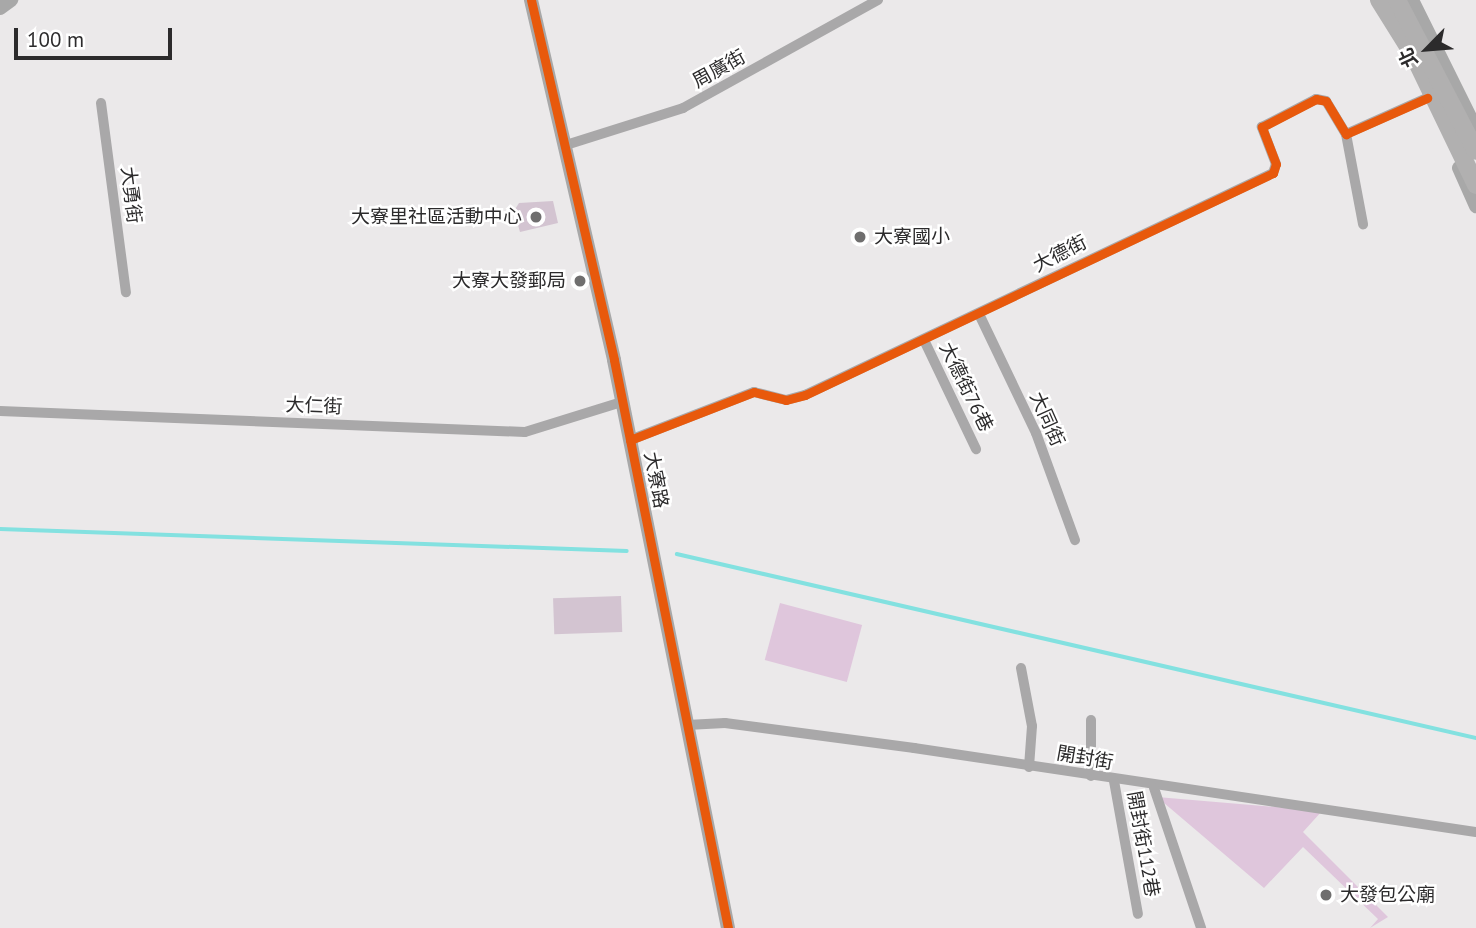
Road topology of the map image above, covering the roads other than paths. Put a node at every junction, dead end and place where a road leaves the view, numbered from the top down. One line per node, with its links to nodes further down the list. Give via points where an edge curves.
1 (11, 0): 8 (street)
2 (531, 0): 13 (street, 大寮路)
3 (878, 0): 13 (street, 周廣街, via 682,108)
4 (1370, 0): 9 (street)
5 (1380, 0): 15 (highway, via 1420,68)
6 (1397, 0): 14 (highway)
7 (1412, 0): 11 (street)
8 (0, 8)
9 (1427, 98): 12 (street); 16 (street)
10 (101, 103): 18 (street, 大勇街)
11 (1476, 129)
12 (1346, 134): 17 (street); 19 (street, 大德街, via 1322,99 1267,122 1262,133 1276,164 1273,173)
13 (566, 145): 21 (street, 大寮路)
14 (1476, 151)
15 (1476, 185)
16 (1476, 206)
17 (1363, 225)
18 (126, 292)
19 (979, 314): 20 (street, 大德街); 25 (street, 大同街, via 1036,433)
20 (923, 340): 23 (street, 大德街, via 805,395 786,400 754,392); 24 (street, 大德街76巷)
21 (622, 402): 22 (street, 大仁街, via 525,432); 23 (street, 大寮路)
22 (0, 411)
23 (630, 440): 28 (street, 大寮路)
24 (976, 449)
25 (1075, 540)
26 (1021, 668): 29 (street, via 1032,726)
27 (1091, 720): 30 (street)
28 (687, 725): 29 (street, 開封街, via 725,723); 35 (street, 大寮路)
29 (1029, 766): 30 (street, 開封街)
30 (1091, 776): 31 (street, 開封街)
31 (1114, 781): 32 (street, 開封街); 34 (street, 開封街112巷)
32 (1154, 788): 33 (street, 開封街); 36 (street)
33 (1476, 832)
34 (1138, 914)
35 (728, 928)
36 (1200, 928)

